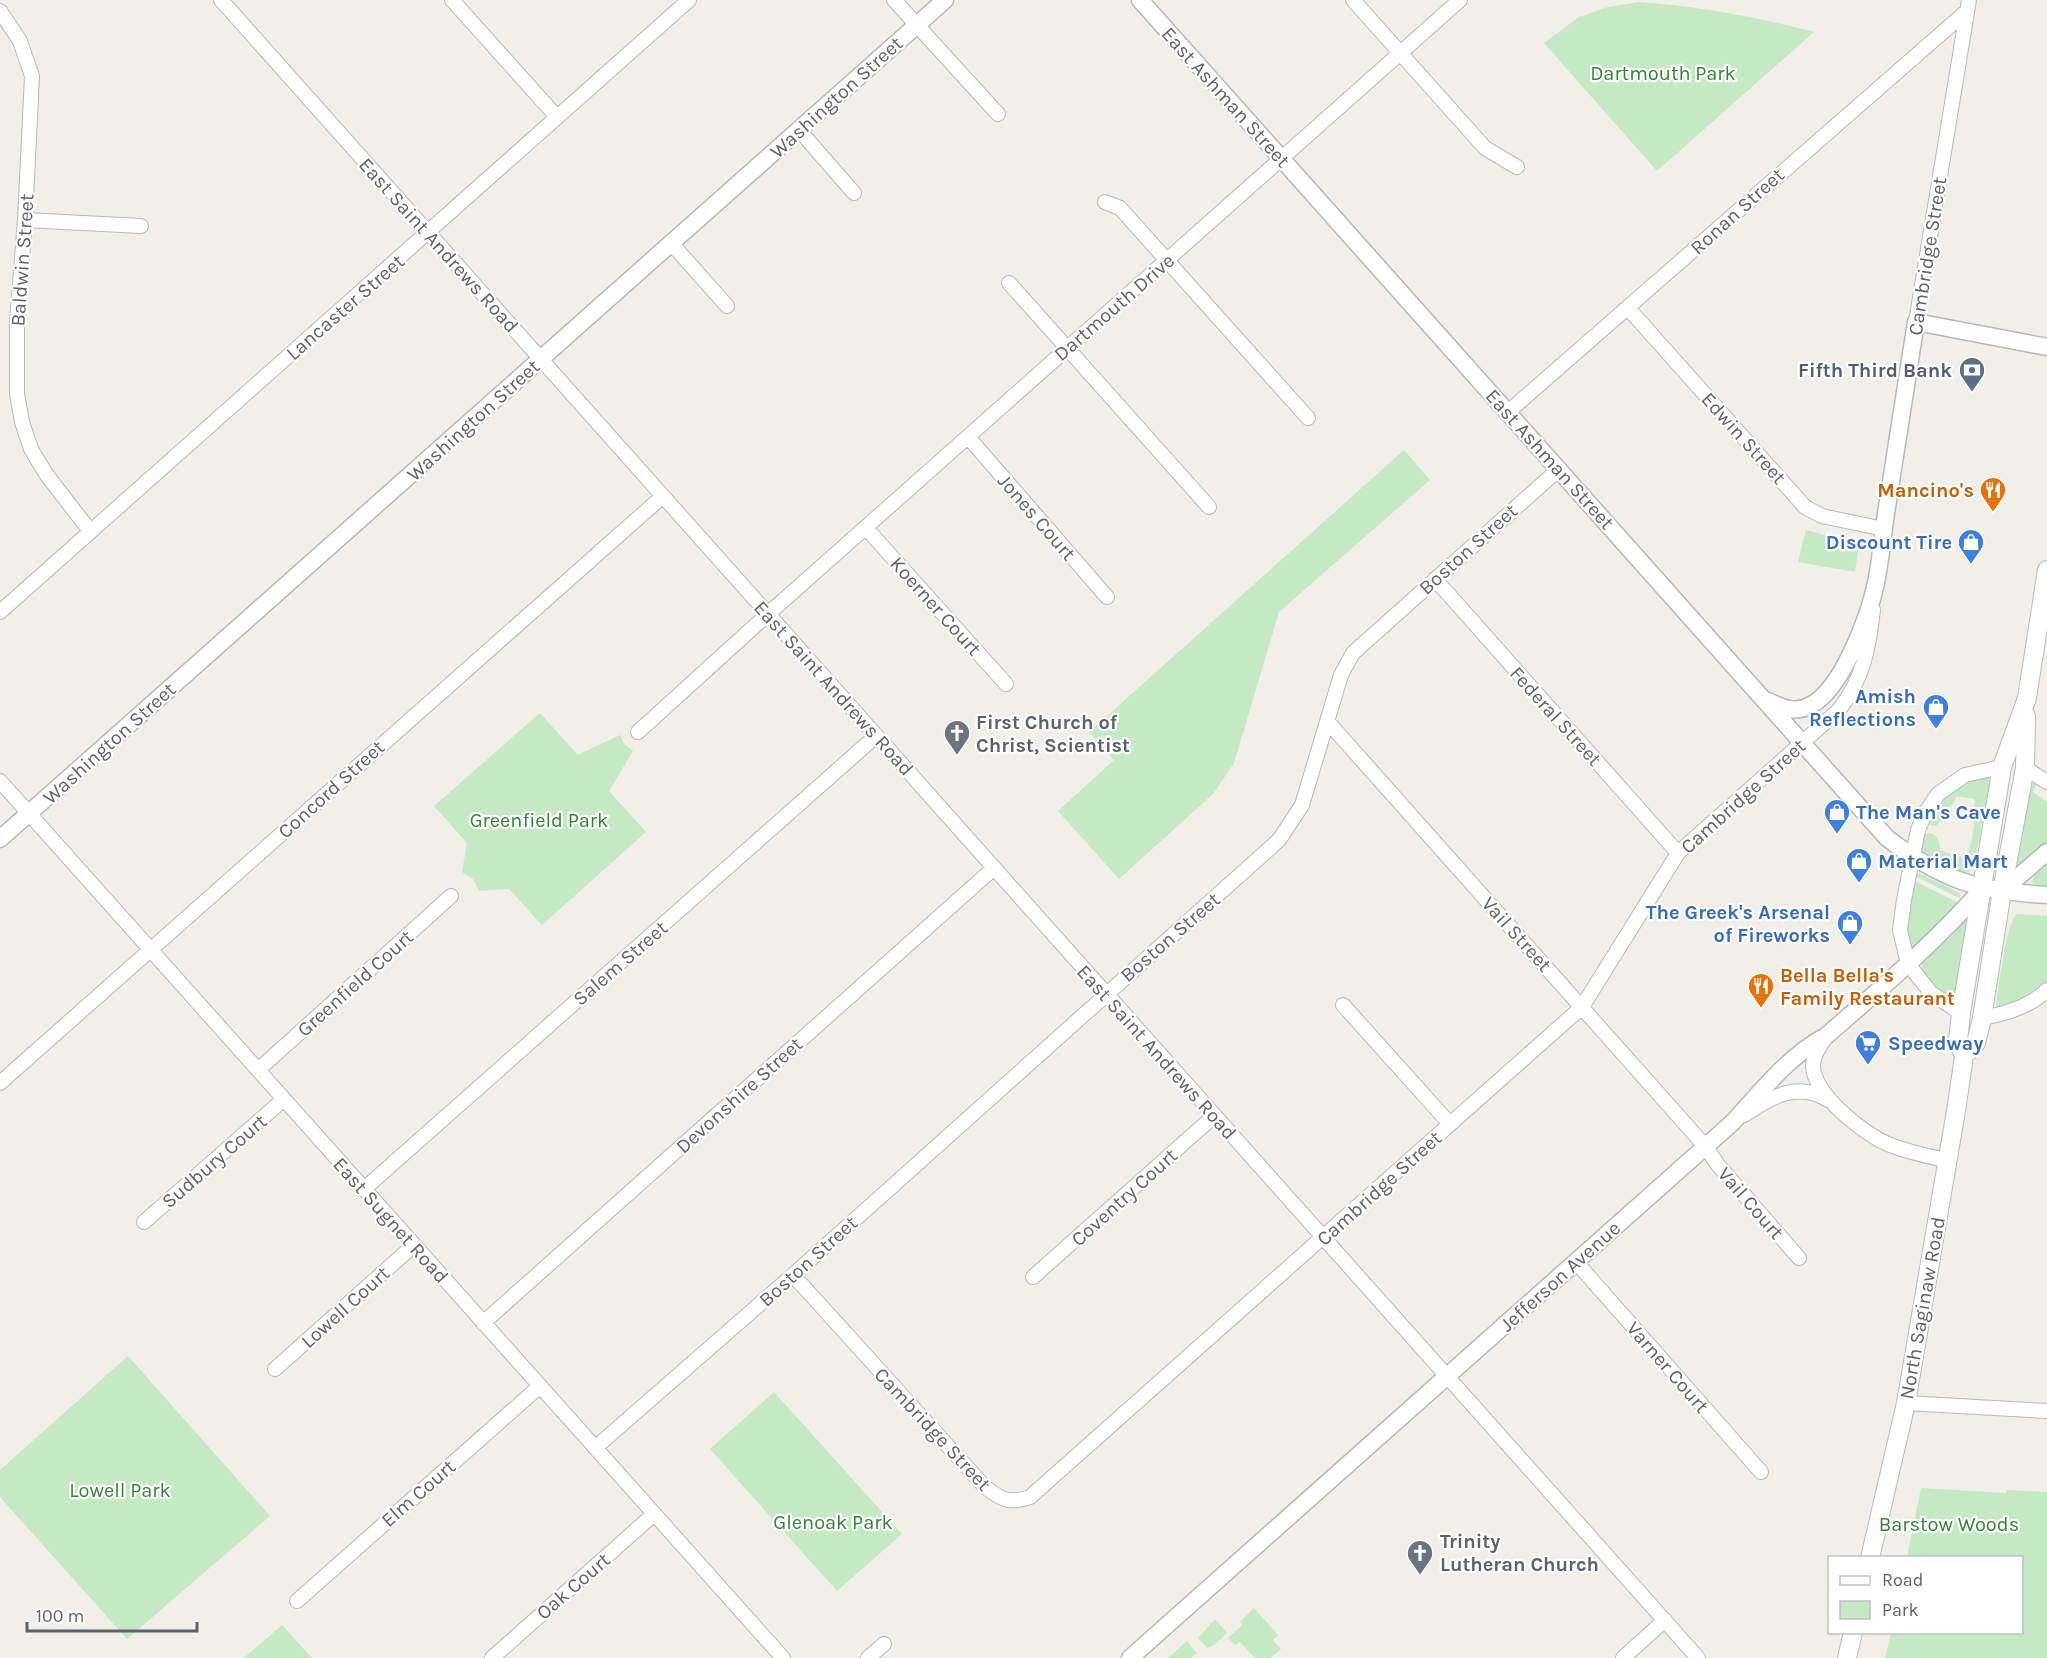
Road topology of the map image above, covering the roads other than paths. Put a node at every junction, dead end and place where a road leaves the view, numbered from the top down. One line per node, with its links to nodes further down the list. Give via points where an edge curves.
1 (221, 0): 22 (street, East Saint Andrews Road)
2 (452, 0): 14 (street)
3 (894, 0): 11 (street)
4 (945, 0): 11 (street, Washington Street)
5 (1140, 0): 16 (street, East Ashman Street)
6 (1353, 0): 12 (street)
7 (1460, 0): 12 (street, Dartmouth Drive)
8 (681, 3): 14 (street, Lancaster Street)
9 (1968, 6): 27 (street, Ronan Street); 28 (street, Cambridge Street)
10 (0, 11): 20 (street, Baldwin Street, via 20,41 32,76)
11 (916, 25): 13 (street); 15 (street, Washington Street)
12 (1400, 52): 16 (street, Dartmouth Drive); 17 (street, via 1485,148)
13 (998, 114)
14 (557, 117): 22 (street, Lancaster Street)
15 (799, 130): 18 (street); 23 (street, Washington Street)
16 (1281, 159): 24 (street, Dartmouth Drive); 32 (street, East Ashman Street)
17 (1517, 167)
18 (854, 193)
19 (1105, 202): 24 (street, via 1120,208)
20 (25, 220): 21 (street); 40 (street, Baldwin Street, via 16,364 22,422 31,449 46,474)
21 (141, 226)
22 (428, 233): 31 (street, East Saint Andrews Road); 40 (street, Lancaster Street)
23 (672, 244): 26 (street); 31 (street, Washington Street)
24 (1168, 261): 30 (street, Dartmouth Drive); 33 (street)
25 (1009, 284): 30 (street)
26 (727, 306)
27 (1628, 308): 32 (street, Ronan Street); 39 (street, Edwin Street, via 1805,507 1822,516)
28 (1916, 322): 29 (street); 39 (street, Cambridge Street)
29 (2047, 347)
30 (1067, 349): 34 (street, Dartmouth Drive); 37 (street)
31 (541, 360): 36 (street, East Saint Andrews Road); 58 (street, Washington Street)
32 (1508, 412): 35 (street, East Ashman Street)
33 (1308, 418)
34 (968, 438): 38 (street, Dartmouth Drive); 44 (street, Jones Court)
35 (1559, 469): 42 (street, Boston Street); 49 (street, East Ashman Street)
36 (663, 496): 46 (street, East Saint Andrews Road); 68 (street, Concord Street)
37 (1209, 507)
38 (866, 528): 46 (street, Dartmouth Drive); 47 (street, Koerner Court)
39 (1884, 529): 43 (street, Cambridge Street)
40 (90, 531): 45 (street, Lancaster Street)
41 (2047, 570): 48 (main road)
42 (1435, 579): 50 (street, Boston Street, via 1353,653 1341,675); 61 (street, Federal Street)
43 (1876, 584): 49 (street, Cambridge Street, via 1851,652 1819,700 1795,710); 53 (street, Cambridge Street, via 1869,645 1857,683 1839,710)
44 (1107, 597)
45 (0, 612)
46 (768, 614): 51 (street, Dartmouth Drive); 52 (street, East Saint Andrews Road)
47 (1006, 684)
48 (2026, 698): 54 (main road, North Saginaw Road); 55 (main road, North Saginaw Road)
49 (1764, 700): 53 (street, East Ashman Street)
50 (1328, 722): 71 (street, Boston Street, via 1302,805 1279,840); 73 (street, Vail Street)
51 (638, 732)
52 (876, 736): 63 (street, East Saint Andrews Road); 87 (street, Salem Street)
53 (1802, 743): 61 (street, Cambridge Street); 62 (street, East Ashman Street, via 1887,838)
54 (2002, 767): 62 (street, via 1965,775 1938,794 1920,825); 64 (main road, North Saginaw Road)
55 (2025, 768): 57 (street); 65 (main road, North Saginaw Road)
56 (0, 781): 58 (street, East Sugnet Road)
57 (2047, 782)
58 (29, 814): 59 (street, Washington Street); 68 (street, East Sugnet Road)
59 (0, 840)
60 (2047, 852): 65 (street)
61 (1678, 853): 73 (street, Cambridge Street)
62 (1912, 857): 64 (street, East Ashman Street, via 1937,873); 69 (street, via 1900,930)
63 (994, 868): 71 (street, East Saint Andrews Road); 95 (street, Devonshire Street)
64 (1982, 889): 65 (street, East Ashman Street); 69 (street, Jefferson Avenue, via 1947,929); 74 (main road, North Saginaw Road)
65 (2002, 891): 66 (street, East Ashman Street); 75 (main road, North Saginaw Road)
66 (2047, 895)
67 (452, 896): 78 (street, Greenfield Court)
68 (150, 950): 78 (street, East Sugnet Road); 79 (street, Concord Street)
69 (1908, 964): 74 (street, via 1931,993); 76 (street, Jefferson Avenue)
70 (2047, 990): 75 (street, via 2023,1007)
71 (1106, 993): 82 (street, East Saint Andrews Road); 93 (street, Boston Street)
72 (1343, 1005): 84 (street)
73 (1582, 1007): 84 (street, Cambridge Street); 85 (street, Vail Street)
74 (1961, 1013): 77 (main road, North Saginaw Road, via 1958,1041)
75 (1982, 1018): 77 (main road, North Saginaw Road, via 1976,1043)
76 (1826, 1036): 81 (street, via 1814,1057 1813,1069 1821,1087); 83 (street, Jefferson Avenue, via 1777,1075)
77 (1964, 1056): 86 (main road, North Saginaw Road)
78 (258, 1070): 80 (street, East Sugnet Road)
79 (0, 1083)
80 (284, 1099): 87 (street, East Sugnet Road); 88 (street, Sudbury Court)
81 (1839, 1108): 83 (street, via 1815,1093 1796,1090 1770,1100); 86 (street, via 1883,1142)
82 (1214, 1116): 89 (street, East Saint Andrews Road); 94 (street, Coventry Court)
83 (1732, 1123): 85 (street, Jefferson Avenue)
84 (1450, 1124): 89 (street, Cambridge Street)
85 (1706, 1146): 91 (street, Vail Court); 92 (street, Jefferson Avenue)
86 (1946, 1160): 99 (main road, North Saginaw Road)
87 (364, 1189): 90 (street, East Sugnet Road)
88 (144, 1222)
89 (1323, 1237): 93 (street, Cambridge Street, via 1030,1497 1016,1502 999,1499 985,1488); 97 (street, East Saint Andrews Road)
90 (414, 1245): 95 (street, East Sugnet Road); 96 (street, Lowell Court)
91 (1799, 1258)
92 (1576, 1262): 97 (street, Jefferson Avenue); 102 (street, Varner Court)
93 (793, 1275): 101 (street, Boston Street)
94 (1033, 1277)
95 (483, 1323): 98 (street, East Sugnet Road)
96 (275, 1369)
97 (1448, 1376): 106 (street, East Saint Andrews Road); 112 (street, Jefferson Avenue)
98 (540, 1386): 101 (street, East Sugnet Road); 105 (street, Elm Court)
99 (1906, 1403): 100 (street); 104 (main road, North Saginaw Road)
100 (2047, 1411)
101 (595, 1448): 103 (street, East Sugnet Road)
102 (1761, 1472)
103 (654, 1514): 109 (street, Oak Court); 110 (street, East Sugnet Road)
104 (1870, 1556)
105 (297, 1601)
106 (1665, 1620): 113 (street); 114 (street, East Saint Andrews Road)
107 (1853, 1634): 115 (main road)
108 (884, 1644): 111 (street)
109 (492, 1658)
110 (783, 1658)
111 (868, 1658)
112 (1131, 1658)
113 (1623, 1658)
114 (1698, 1658)
115 (1847, 1658)

